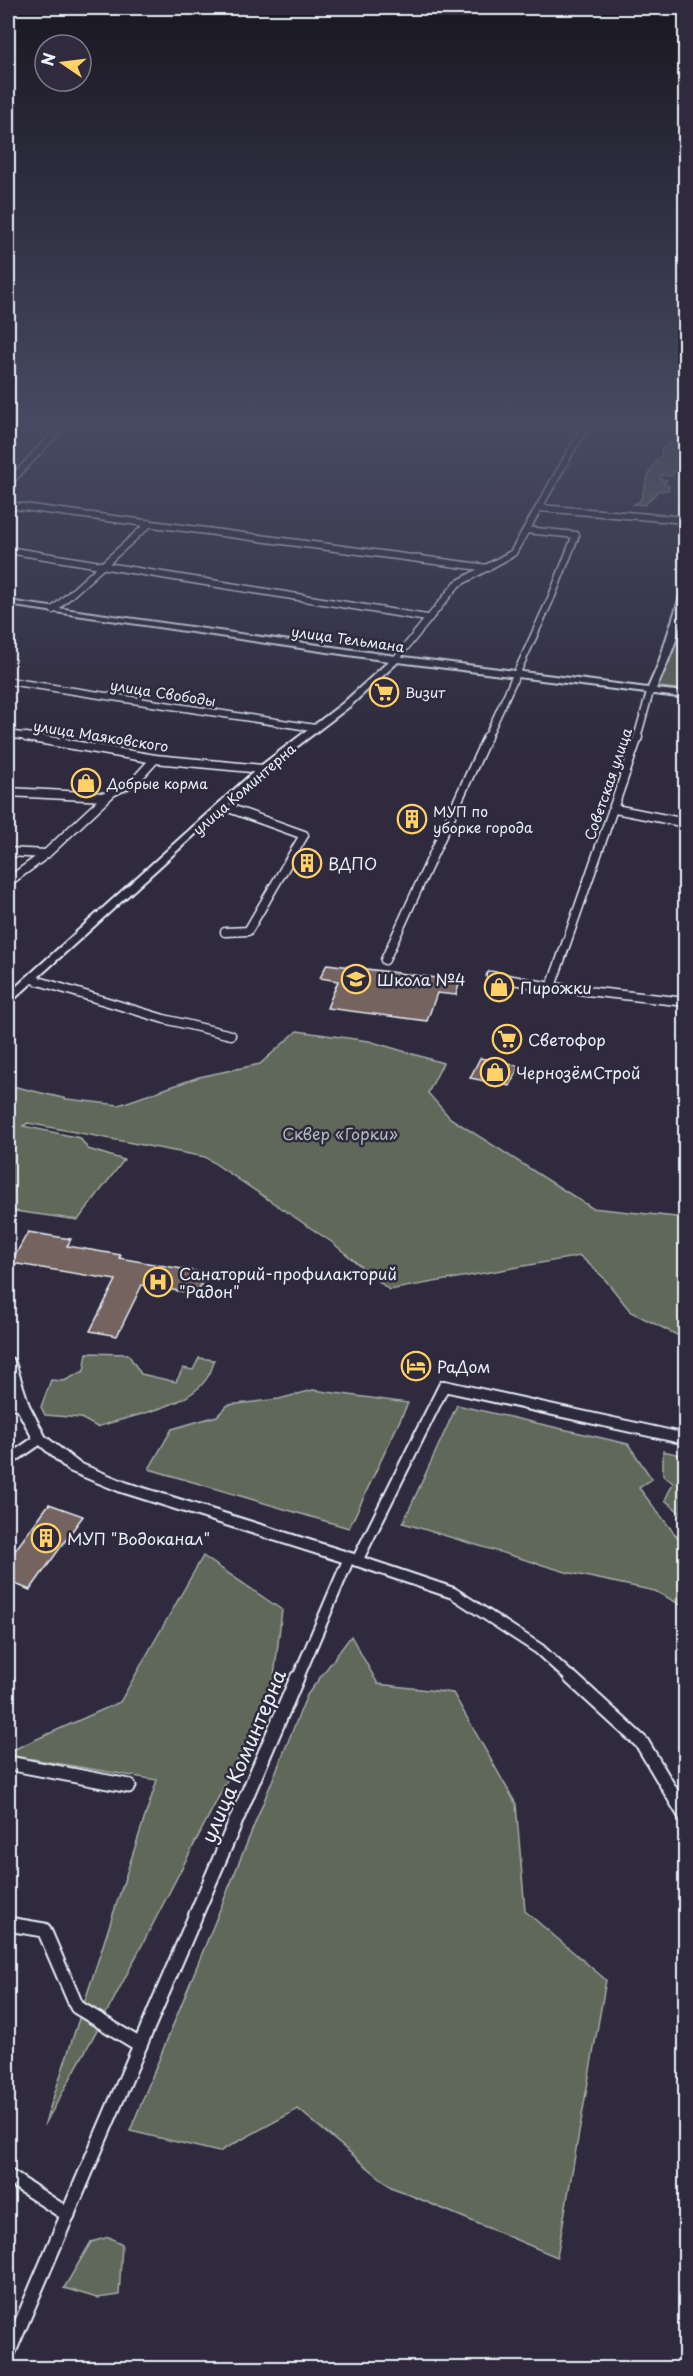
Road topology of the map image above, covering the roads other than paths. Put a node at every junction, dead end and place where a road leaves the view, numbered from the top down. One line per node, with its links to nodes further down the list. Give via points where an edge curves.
1 (136, 536): 6 (street)
2 (247, 536): 7 (street)
3 (523, 536): 7 (street, улица Коминтерна, via 513,553)
4 (576, 536): 13 (street)
5 (8, 550): 6 (street)
6 (103, 567): 10 (street); 11 (street)
7 (488, 568): 11 (street, улица Коминтерна, via 457,584)
8 (686, 589): 15 (street, Советская улица)
9 (8, 603): 10 (street, улица Тельмана)
10 (53, 610): 12 (street, улица Тельмана)
11 (428, 618): 12 (street, улица Коминтерна)
12 (396, 659): 13 (street, улица Тельмана); 17 (street, улица Коминтерна)
13 (514, 675): 15 (street, улица Тельмана); 30 (street)
14 (8, 681): 17 (street, улица Свободы)
15 (650, 692): 16 (street, улица Тельмана); 24 (street, Советская улица)
16 (686, 694)
17 (315, 728): 20 (street, улица Коминтерна)
18 (8, 734): 19 (street, улица Маяковского)
19 (155, 759): 20 (street, улица Маяковского); 22 (street, via 135,781)
20 (262, 769): 23 (street, улица Коминтерна)
21 (8, 792): 22 (street)
22 (105, 797): 27 (street)
23 (224, 806): 29 (street, via 304,835 248,931); 32 (street, улица Коминтерна)
24 (615, 809): 25 (street); 33 (street, Советская улица)
25 (686, 823)
26 (8, 852): 27 (street)
27 (46, 854): 28 (street)
28 (8, 882)
29 (225, 932)
30 (385, 960)
31 (491, 976): 33 (street)
32 (32, 979): 34 (street, улица Коминтерна); 36 (street)
33 (551, 987): 35 (street)
34 (9, 995)
35 (686, 1002)
36 (231, 1035)
37 (8, 1362): 38 (street)
38 (15, 1403): 39 (street)
39 (40, 1438): 41 (street); 42 (street, via 74,1467 123,1487)
40 (686, 1439): 42 (street, улица Коминтерна, via 444,1386)
41 (8, 1461)
42 (353, 1559): 45 (street, via 453,1593 539,1649 642,1743); 47 (street, улица Коминтерна)
43 (8, 1763): 44 (street)
44 (129, 1786)
45 (686, 1817)
46 (8, 1924): 47 (street, via 44,1930 77,2007)
47 (140, 2045): 49 (street, улица Коминтерна)
48 (8, 2176): 49 (street)
49 (68, 2215): 50 (street, улица Коминтерна)
50 (8, 2354)

